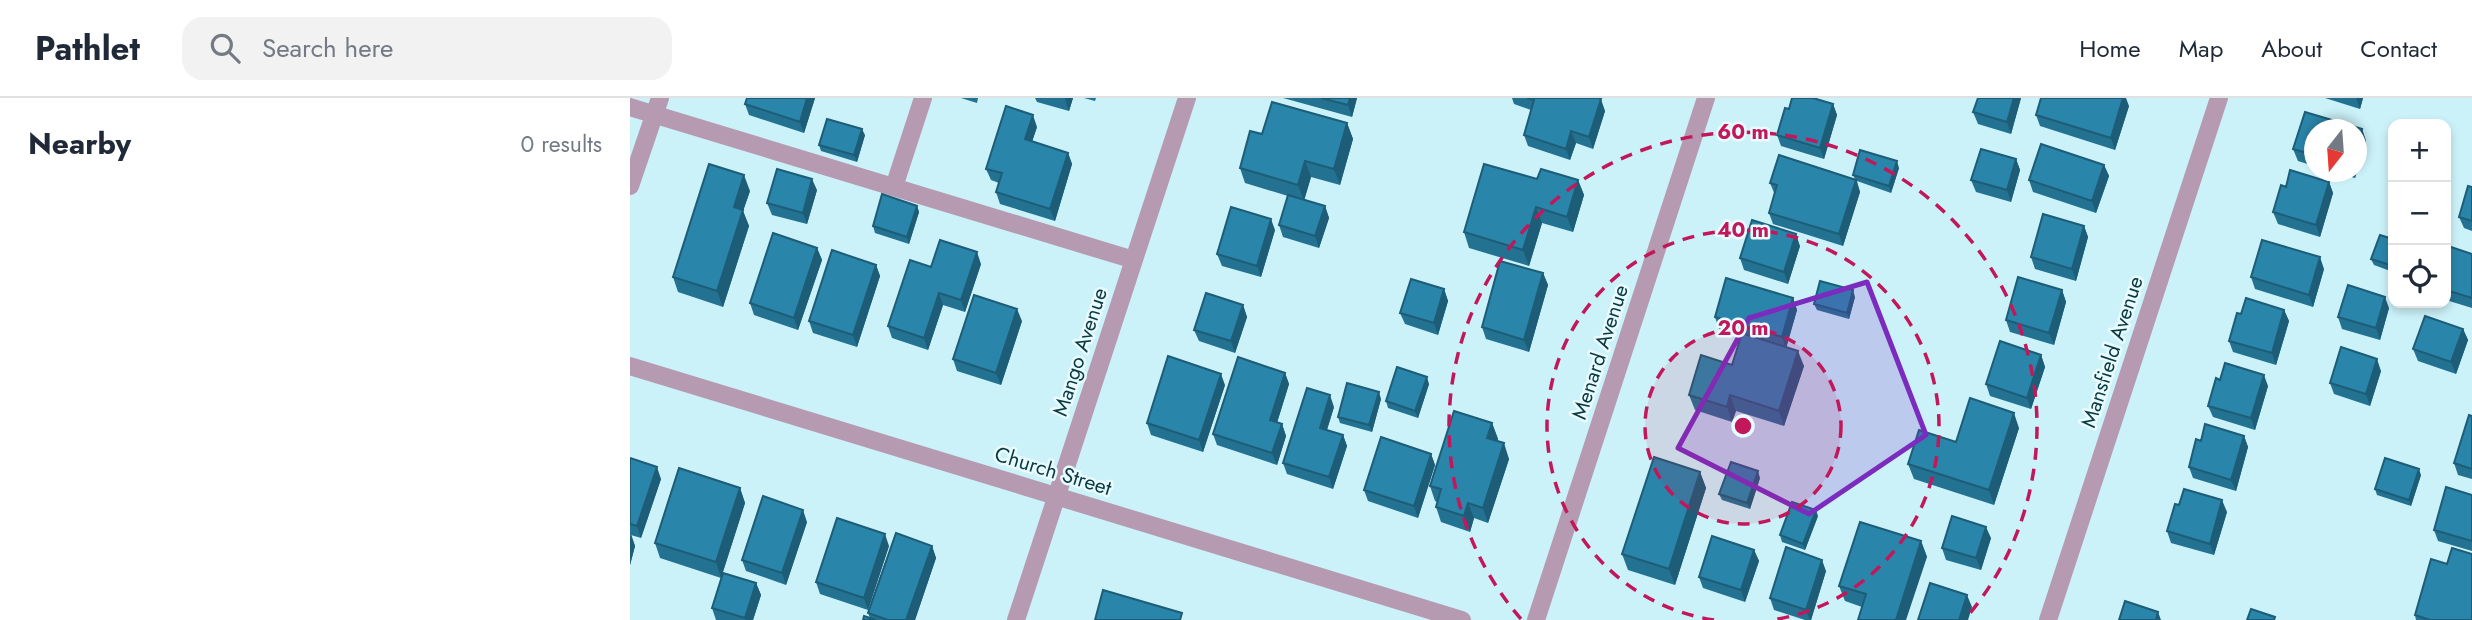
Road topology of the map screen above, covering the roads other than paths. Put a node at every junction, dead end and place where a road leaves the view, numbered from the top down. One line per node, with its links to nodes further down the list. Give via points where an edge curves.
1 (923, 98): 8 (street)
2 (1187, 98): 9 (street, Mango Avenue)
3 (1706, 98): 14 (street, Menard Avenue)
4 (2219, 98): 15 (street, Mansfield Avenue)
5 (657, 106): 6 (street); 7 (street); 8 (street)
6 (630, 107)
7 (630, 186)
8 (894, 187): 9 (street)
9 (1134, 260): 11 (street, Mango Avenue)
10 (630, 366): 11 (street, Church Street)
11 (1057, 496): 12 (street, Mango Avenue); 13 (street, Church Street)
12 (1016, 620)
13 (1462, 620)
14 (1536, 620)
15 (2048, 620)

